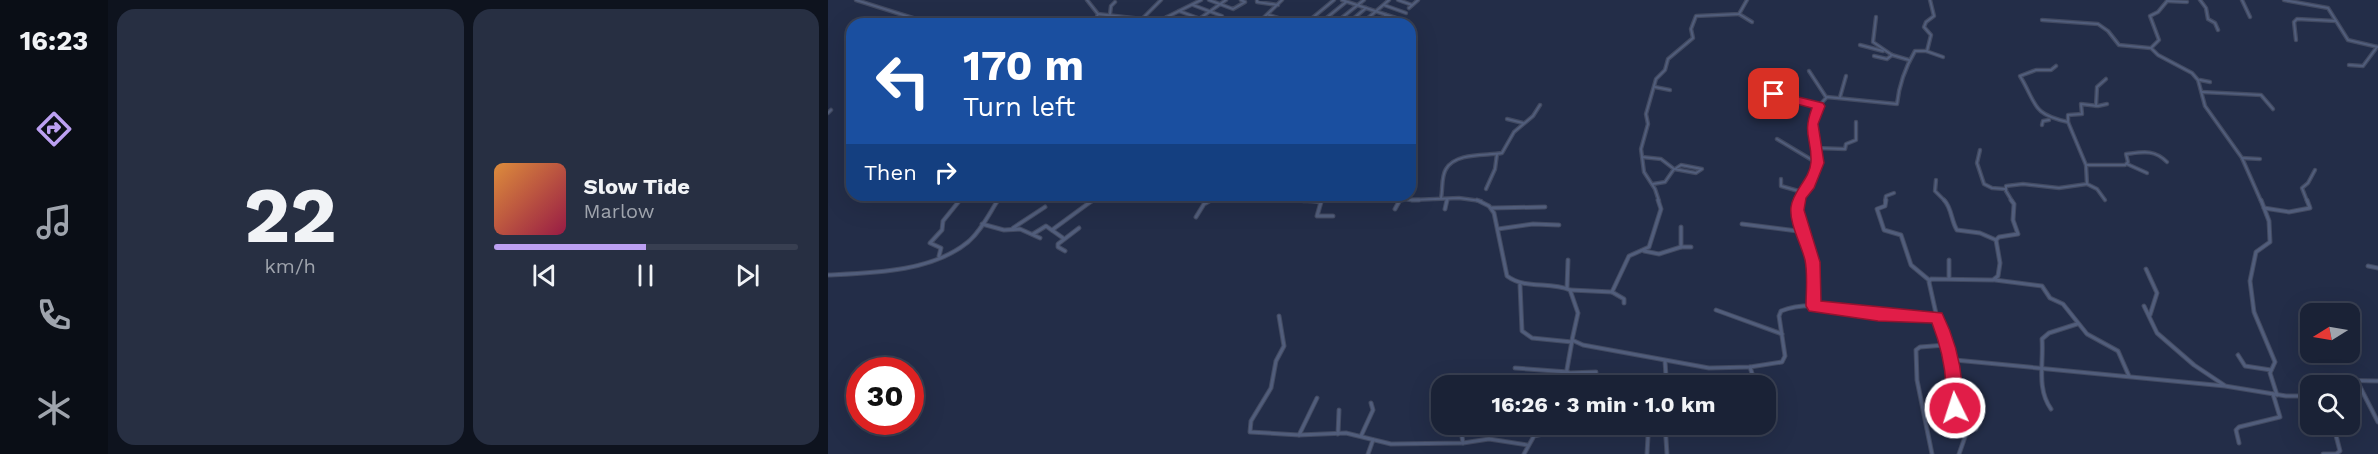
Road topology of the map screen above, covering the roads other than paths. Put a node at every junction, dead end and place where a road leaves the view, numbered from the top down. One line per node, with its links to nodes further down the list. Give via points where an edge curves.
1 (856, 0): 50 (street)
2 (1087, 0): 42 (street)
3 (1161, 0): 53 (street)
4 (1201, 0): 27 (street)
5 (1209, 0): 28 (street)
6 (1226, 0): 28 (street)
7 (1241, 0): 28 (street, via 1245,2 1233,9)
8 (1257, 0): 32 (street)
9 (1282, 0): 32 (street)
10 (1335, 0): 59 (street)
11 (1342, 0): 25 (street)
12 (1364, 0): 33 (street)
13 (1389, 0): 29 (street)
14 (1398, 0): 23 (street)
15 (1418, 0): 34 (street)
16 (1747, 0): 44 (street)
17 (1930, 0): 74 (street, via 1934,16 1925,23 1925,30 1931,35)
18 (2168, 0): 26 (street); 73 (street, via 2150,16 2159,39)
19 (2200, 0): 35 (street)
20 (2242, 0): 49 (street)
21 (2284, 0): 31 (street)
22 (2306, 0): 31 (street)
23 (1403, 1): 34 (street)
24 (1115, 2): 43 (street)
25 (1346, 2): 33 (street); 60 (street)
26 (2187, 2)
27 (1192, 4): 38 (street); 39 (street)
28 (1220, 4): 39 (street)
29 (1384, 4): 40 (street); 41 (street)
30 (2194, 4): 35 (street)
31 (2308, 4): 67 (street, via 2328,8)
32 (1278, 5): 45 (street)
33 (1357, 5): 36 (street); 61 (street)
34 (1412, 5): 37 (street)
35 (2203, 5): 69 (street)
36 (1366, 8): 40 (street); 62 (street)
37 (1409, 8)
38 (1179, 11): 54 (street); 55 (street)
39 (1210, 11): 47 (street); 56 (street)
40 (1376, 11): 46 (street); 63 (street)
41 (1406, 13)
42 (1098, 14): 43 (street); 51 (street)
43 (1110, 14): 52 (street)
44 (1739, 14): 68 (street); 86 (street, via 1696,16 1691,29 1693,38 1666,61)
45 (1269, 15): 57 (street); 58 (street)
46 (1386, 15): 64 (street); 65 (street)
47 (1222, 16)
48 (1876, 17): 75 (street, via 1872,40)
49 (2250, 17)
50 (913, 18)
51 (1096, 18)
52 (1136, 18)
53 (1143, 18)
54 (1167, 18)
55 (1197, 18)
56 (1201, 18)
57 (1265, 18)
58 (1278, 18)
59 (1312, 18)
60 (1326, 18)
61 (1341, 18)
62 (1354, 18)
63 (1368, 18)
64 (1383, 18)
65 (1394, 18)
66 (2042, 20): 73 (street, via 2095,23 2104,27 2119,45)
67 (2336, 21): 70 (street, via 2297,19); 72 (street, via 2350,42)
68 (1752, 22)
69 (2218, 30)
70 (2296, 40)
71 (1860, 45): 75 (street)
72 (2377, 47): 79 (street, via 2363,66)
73 (2151, 48): 84 (street)
74 (1926, 51): 77 (street); 78 (street, via 1915,51)
75 (1891, 54): 76 (street, via 1887,59); 78 (street)
76 (1874, 56)
77 (1943, 57)
78 (1909, 60): 91 (street, via 1896,104)
79 (2349, 65)
80 (2056, 66): 100 (street, via 2020,76 2034,106)
81 (1809, 71): 90 (street)
82 (1845, 76): 91 (street)
83 (2106, 79): 97 (street, via 2097,85)
84 (2199, 80): 85 (street); 88 (street)
85 (2210, 82)
86 (1655, 87): 87 (street); 109 (street, via 1646,114)
87 (1670, 90)
88 (2202, 92): 98 (street, via 2261,95); 110 (street, via 2206,108)
89 (1769, 95): 96 (street)
90 (1827, 97): 91 (street); 96 (street)
91 (1840, 97)
92 (2079, 99): 93 (street)
93 (2082, 104): 97 (street); 102 (street, via 2082,114 2068,114)
94 (2107, 104): 97 (street)
95 (1540, 105): 103 (street, via 1533,119)
96 (1819, 106): 106 (street, via 1812,124)
97 (2096, 106)
98 (2273, 109)
99 (1507, 119): 103 (street)
100 (2051, 119): 102 (street); 104 (street)
101 (1856, 122): 106 (street, via 1856,140 1846,144 1845,149)
102 (2068, 122): 115 (street)
103 (1523, 123): 108 (street, via 1503,152)
104 (2042, 124)
105 (1777, 140): 113 (street)
106 (1816, 148): 113 (street)
107 (1980, 150): 124 (street, via 1977,164 1984,184)
108 (1497, 154): 123 (street); 127 (street, via 1469,156 1448,167)
109 (1642, 156): 116 (street, via 1661,159); 121 (street, via 1645,175)
110 (2242, 158): 111 (street); 140 (street)
111 (2260, 159)
112 (2167, 162): 114 (street, via 2159,154 2134,152 2126,154)
113 (1817, 163): 125 (street)
114 (2127, 164): 115 (street); 118 (street)
115 (2086, 165): 122 (street)
116 (1674, 169): 116 (street, via 1696,173 1702,169 1686,165); 121 (street, via 1667,181)
117 (2315, 170): 140 (street, via 2302,188 2310,208 2289,212)
118 (2147, 173)
119 (1781, 178): 125 (street, via 1781,186)
120 (1936, 180): 157 (street, via 1935,191 1948,204 1957,230)
121 (1653, 184): 161 (street, via 1661,209 1649,247)
122 (2088, 184): 124 (street, via 2059,188 2016,184); 130 (street)
123 (1486, 189)
124 (2005, 189): 157 (street, via 2014,204 2013,220 2018,234)
125 (1802, 192): 153 (street, via 1797,210)
126 (1894, 193): 170 (street, via 1886,196 1884,207 1877,209 1884,230 1901,235 1911,265)
127 (1441, 198): 128 (street); 129 (street)
128 (1447, 198): 139 (street, via 1477,199); 142 (street)
129 (1416, 199)
130 (2105, 200)
131 (959, 201): 162 (street, via 930,243 941,248)
132 (997, 201): 145 (street)
133 (1092, 201): 152 (street)
134 (1209, 201): 144 (street)
135 (1303, 201): 143 (street, via 1321,202 1317,216)
136 (1401, 201): 141 (street)
137 (1045, 207): 150 (street)
138 (1545, 207): 139 (street)
139 (1492, 208): 151 (street)
140 (2264, 208): 192 (street, via 2271,239 2256,252 2250,285 2254,312 2275,362)
141 (1395, 209)
142 (1444, 209)
143 (1333, 216)
144 (1196, 217)
145 (982, 224): 150 (street); 162 (street, via 965,244)
146 (1742, 224): 153 (street)
147 (1559, 225): 151 (street)
148 (1681, 227): 159 (street)
149 (1079, 228): 156 (street)
150 (1012, 229): 154 (street)
151 (1498, 229): 172 (street, via 1506,274)
152 (1052, 230): 154 (street, via 1046,226); 156 (street)
153 (1805, 232): 176 (street, via 1814,271)
154 (1033, 234): 155 (street)
155 (1040, 238)
156 (1063, 238): 160 (street, via 1057,246)
157 (1996, 240): 171 (street, via 2000,272)
158 (1691, 246): 159 (street)
159 (1681, 247): 161 (street, via 1659,254)
160 (1065, 251)
161 (1644, 251): 174 (street, via 1629,256)
162 (939, 256): 168 (street, via 890,271)
163 (1568, 260): 173 (street)
164 (1949, 260): 169 (street)
165 (2368, 266): 166 (street)
166 (2378, 268)
167 (2146, 269): 180 (street, via 2157,293)
168 (828, 275)
169 (1949, 278): 170 (street); 171 (street)
170 (1929, 280): 181 (street)
171 (1993, 280): 182 (street, via 2038,284 2050,298 2063,304)
172 (1520, 285): 173 (street); 184 (street, via 1522,331 1532,338)
173 (1569, 289): 174 (street); 184 (street, via 1578,313)
174 (1612, 292): 175 (street)
175 (1624, 303)
176 (1814, 306): 181 (street); 183 (street, via 1781,311)
177 (2144, 306): 180 (street)
178 (1716, 310): 183 (street)
179 (1280, 315): 213 (street, via 1284,346 1276,361 1271,388 1249,430)
180 (2149, 316): 201 (street, via 2157,333 2198,369)
181 (1937, 318): 185 (street)
182 (2077, 324): 190 (street, via 2043,336); 198 (street, via 2091,337 2118,351)
183 (1782, 334): 189 (street, via 1782,362)
184 (1572, 341): 188 (street); 193 (street)
185 (1946, 345): 187 (street); 228 (street, via 1916,350 1917,380)
186 (2238, 355): 192 (street, via 2245,366)
187 (1948, 357): 190 (street); 203 (street)
188 (1665, 361): 189 (street, via 1709,369); 196 (street)
189 (1750, 367): 197 (street)
190 (2040, 367): 198 (street); 208 (street, via 2046,402)
191 (1515, 368): 193 (street)
192 (2271, 370): 204 (street)
193 (1568, 372): 194 (street); 195 (street)
194 (1596, 372)
195 (1567, 375)
196 (1666, 375)
197 (1753, 375)
198 (2129, 376): 201 (street)
199 (2360, 379): 200 (street)
200 (2378, 381)
201 (2225, 386): 204 (street)
202 (2360, 387): 210 (street)
203 (1953, 391): 211 (street, via 1961,413); 229 (street, via 1953,403 1965,437)
204 (2275, 395): 205 (street); 222 (street, via 2280,417 2239,428)
205 (2300, 397)
206 (1317, 398): 213 (street)
207 (1371, 403): 219 (street, via 1373,410)
208 (2051, 409)
209 (1339, 410): 212 (street)
210 (2378, 422)
211 (1976, 429)
212 (1338, 434): 213 (street); 219 (street)
213 (1299, 435)
214 (1462, 435): 221 (street)
215 (1538, 435): 223 (street)
216 (1648, 435): 226 (street)
217 (1666, 435): 227 (street)
218 (2336, 435): 230 (street, via 2340,451)
219 (1361, 436): 220 (street)
220 (1373, 440): 221 (street, via 1400,444); 224 (street)
221 (1463, 443): 223 (street, via 1489,439)
222 (2239, 443)
223 (1527, 445): 225 (street)
224 (1368, 454)
225 (1524, 454)
226 (1647, 454)
227 (1667, 454)
228 (1932, 454)
229 (1959, 454)
230 (2323, 454)

